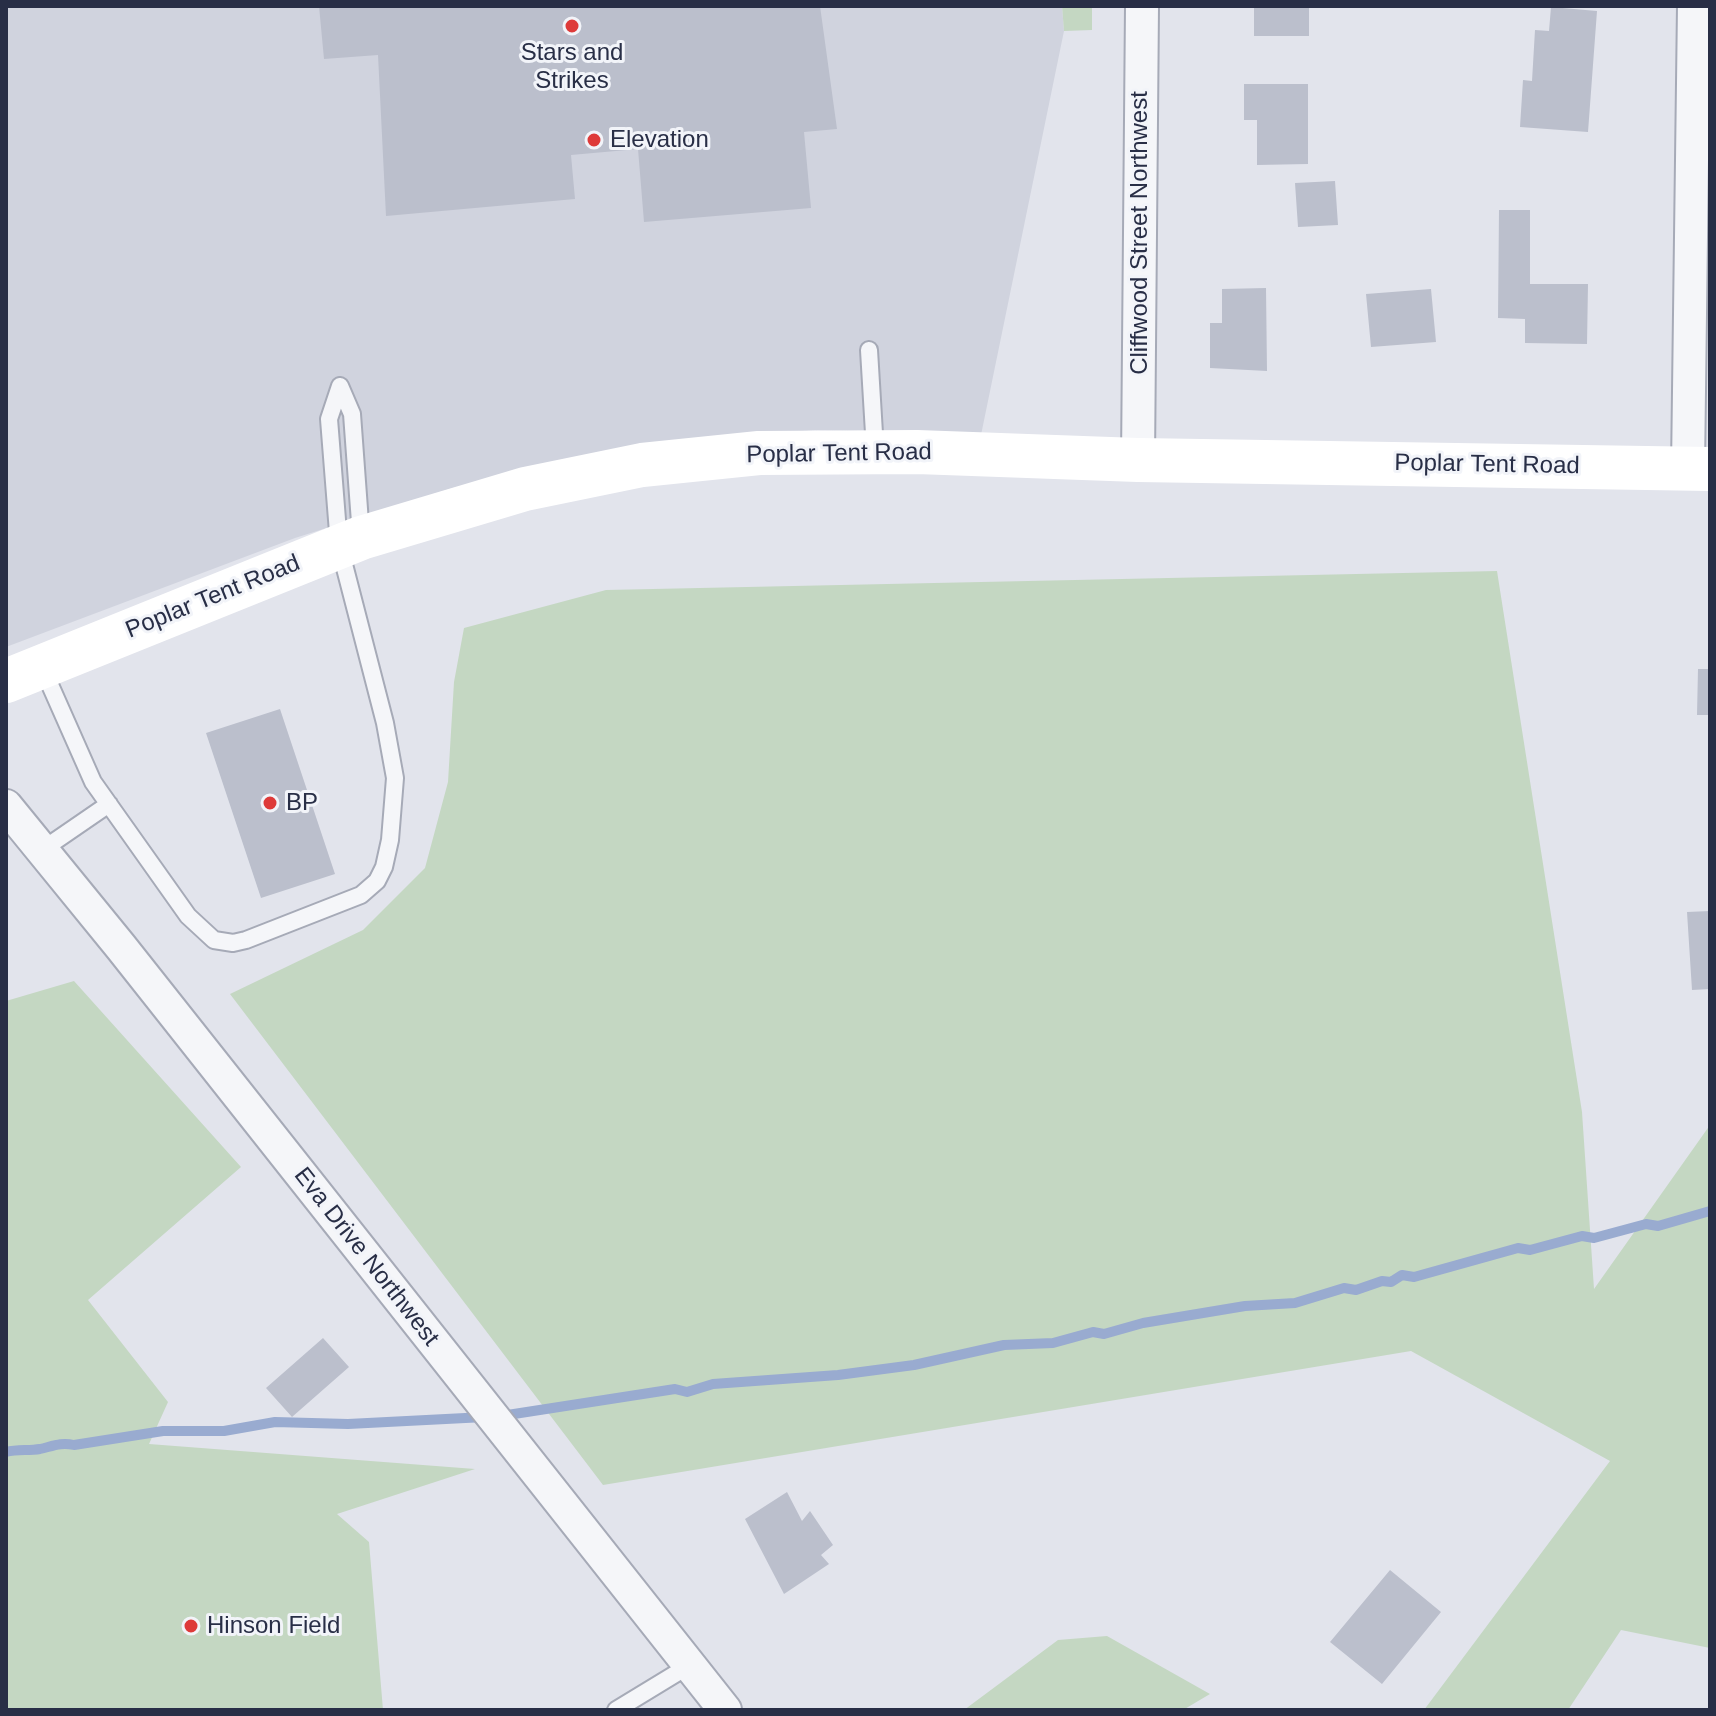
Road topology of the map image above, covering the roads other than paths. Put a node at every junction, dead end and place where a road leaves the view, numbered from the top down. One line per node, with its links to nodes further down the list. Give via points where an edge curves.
1 (1142, 6): 5 (street, Cliffwood Street Northwest)
2 (1694, 6): 6 (street)
3 (869, 350): 4 (lane)
4 (875, 452): 5 (main road, Poplar Tent Road); 7 (main road, Poplar Tent Road, via 759,453 642,465 525,489)
5 (1138, 460): 6 (main road, Poplar Tent Road)
6 (1699, 468)
7 (350, 542): 7 (lane, via 352,414 340,386 329,419); 8 (main road, Poplar Tent Road); 9 (lane, via 395,778 390,840 377,881 361,895 246,940 214,940 188,916)
8 (24, 674): 9 (lane)
9 (109, 804): 11 (lane)
10 (6, 806): 11 (street, Eva Drive Northwest)
11 (42, 850): 12 (street, Eva Drive Northwest)
12 (690, 1665): 13 (lane); 14 (street, Eva Drive Northwest)
13 (616, 1710)
14 (725, 1710)

